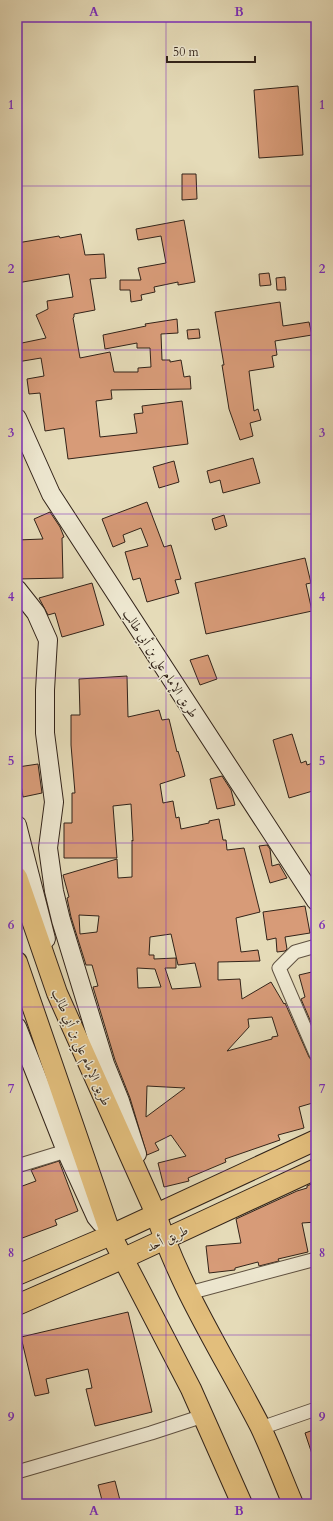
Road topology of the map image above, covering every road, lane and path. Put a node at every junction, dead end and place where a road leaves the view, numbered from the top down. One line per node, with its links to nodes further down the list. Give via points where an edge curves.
1 (17, 418): 5 (street, طريق الإمام علي بن أبي طالب, via 51,494)
2 (17, 589): 15 (street, via 36,613 48,640 45,733 54,802 48,848 54,891 107,1069)
3 (17, 825): 8 (street, via 42,918)
4 (17, 876): 8 (main road, طريق الإمام علي بن أبي طالب)
5 (316, 901)
6 (316, 946): 10 (street, via 295,952 279,968)
7 (17, 962): 16 (main road)
8 (57, 993): 15 (main road, طريق الإمام علي بن أبي طالب)
9 (17, 1027): 12 (street)
10 (316, 1054)
11 (316, 1140): 15 (main road, طريق أحد)
12 (66, 1151): 13 (street); 16 (street, via 96,1217)
13 (17, 1164)
14 (316, 1169): 17 (main road, طريق أحد)
15 (156, 1214): 16 (main road, طريق أحد); 17 (main road, طريق الإمام علي بن أبي طالب)
16 (111, 1235): 18 (main road); 20 (main road, طريق أحد)
17 (164, 1239): 18 (main road, طريق أحد); 21 (main road, طريق الإمام علي بن أبي طالب)
18 (122, 1259): 22 (main road, طريق أحد); 24 (main road)
19 (316, 1259): 21 (street)
20 (17, 1275)
21 (189, 1293): 25 (main road, طريق الإمام علي بن أبي طالب)
22 (17, 1305)
23 (316, 1409): 25 (street)
24 (203, 1416): 26 (street); 27 (main road)
25 (261, 1428): 28 (main road, طريق الإمام علي بن أبي طالب)
26 (17, 1472)
27 (242, 1504)
28 (294, 1504)

